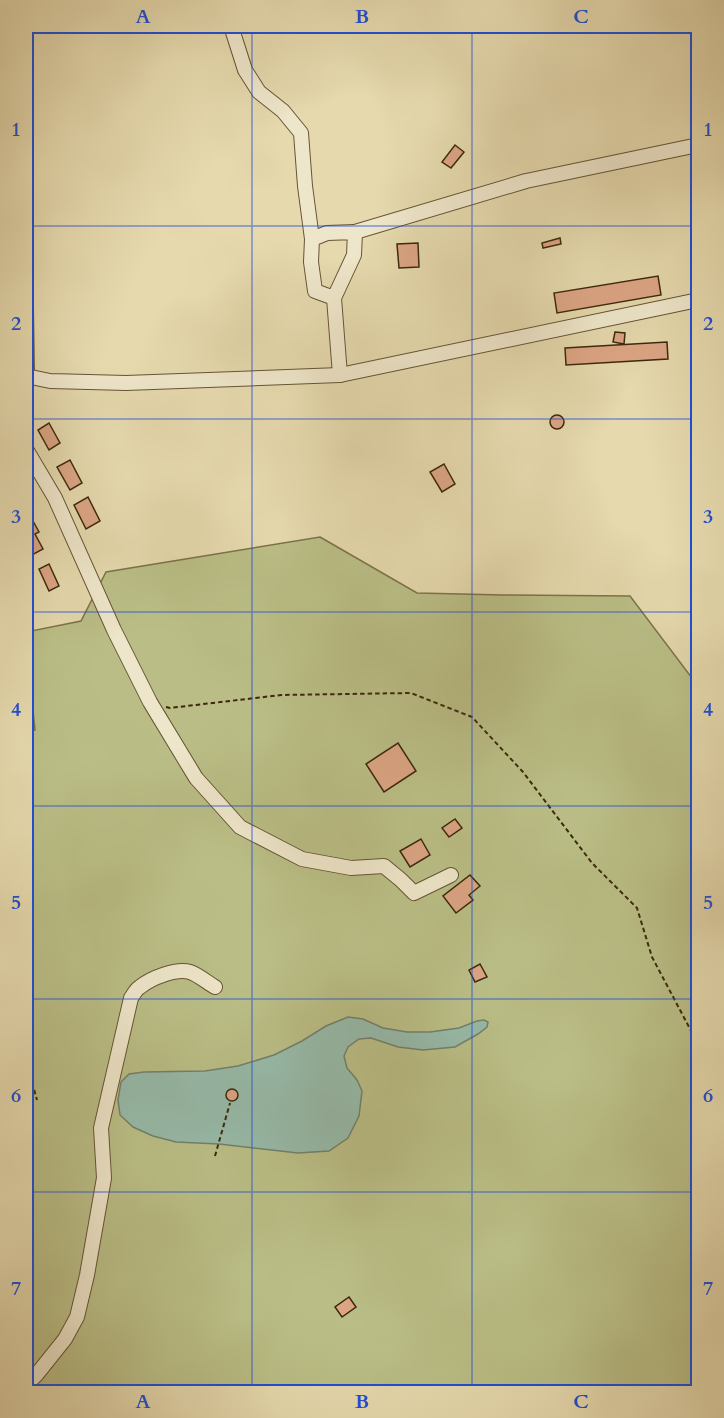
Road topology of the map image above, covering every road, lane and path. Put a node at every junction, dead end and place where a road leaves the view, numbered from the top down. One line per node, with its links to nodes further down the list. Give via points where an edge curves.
1 (231, 26): 6 (street, via 245,70 259,92 302,133)
2 (26, 30): 3 (street)
3 (26, 50)
4 (699, 146): 5 (street, via 526,181)
5 (355, 232): 6 (street, via 327,233); 7 (street, via 354,255)
6 (312, 239): 7 (street, via 315,291)
7 (334, 298): 10 (street)
8 (699, 300): 10 (street)
9 (26, 308): 11 (street)
10 (340, 375): 11 (street, via 126,383 50,381)
11 (26, 376)
12 (26, 449): 13 (street, via 55,498)
13 (150, 702): 14 (street, via 196,778 240,827 302,859 351,868 384,866 414,893); 16 (path, via 170,708 281,695 411,693 472,717 523,772 592,863 637,908 652,957)
14 (451, 875)
15 (215, 987): 21 (street, via 190,972 176,972 147,982 131,998 101,1128 104,1178 77,1317 65,1340 37,1374)
16 (699, 1044)
17 (26, 1061): 18 (path)
18 (37, 1100)
19 (230, 1103): 20 (path)
20 (215, 1156)
21 (26, 1381)

